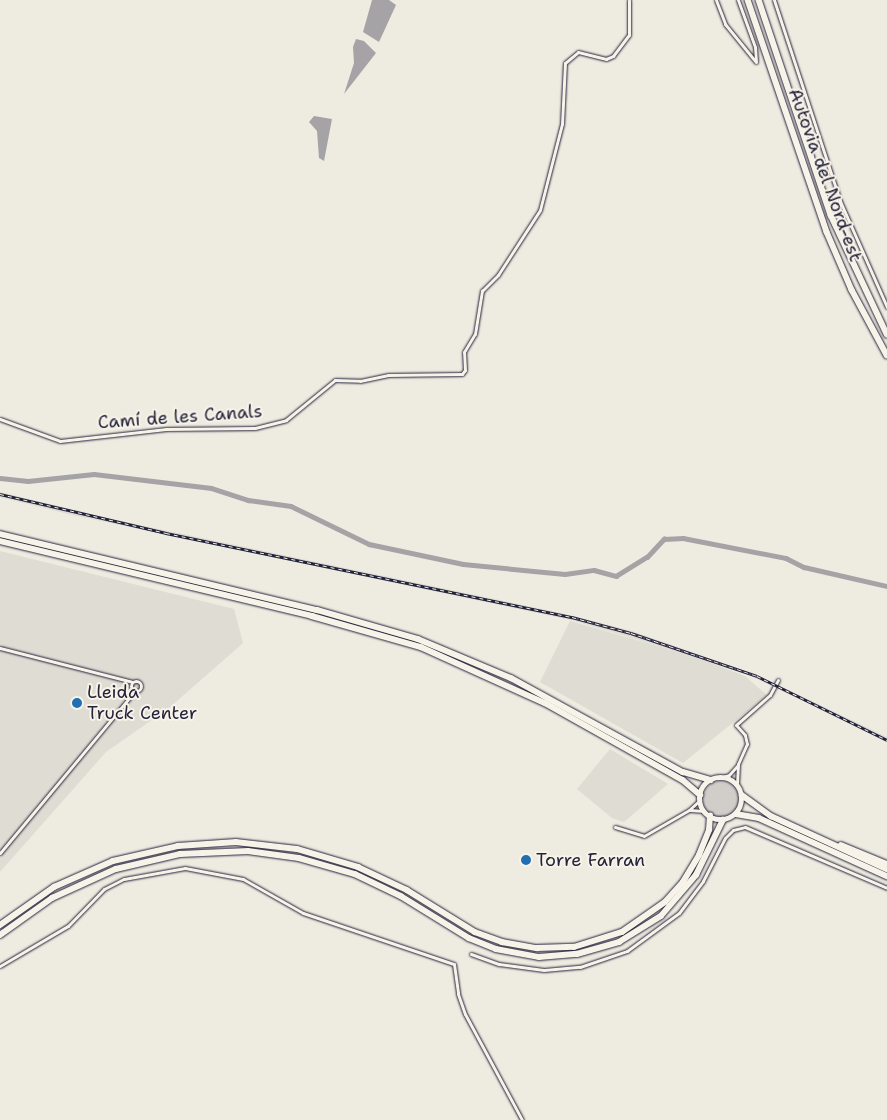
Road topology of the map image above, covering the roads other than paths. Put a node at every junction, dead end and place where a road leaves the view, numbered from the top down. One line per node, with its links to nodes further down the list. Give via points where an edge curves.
1 (629, 0): 10 (street, Camí de les Canals, via 629,35 614,56 604,59 578,52 565,63 563,118 552,174 540,210 498,275 482,291 475,334 464,352 465,370 462,374 334,380 286,420 255,428 166,429 60,441)
2 (716, 0): 3 (street, via 725,24 756,62 755,47)
3 (738, 0)
4 (748, 0): 9 (highway, Autovia del Nord-est, via 824,224 852,290)
5 (760, 0): 8 (highway, Autovia del Nord-est, via 831,215)
6 (774, 0): 7 (street, via 840,201)
7 (887, 307)
8 (887, 334)
9 (887, 355)
10 (0, 419)
11 (0, 534): 19 (highway, via 316,610 418,640 511,678 683,772)
12 (0, 541): 22 (highway, via 329,620 428,650 539,700 686,781)
13 (0, 648): 15 (street)
14 (778, 680): 17 (street, via 766,699 736,725 746,741)
15 (132, 682): 16 (street, via 131,688); 16 (street, via 140,684)
16 (135, 691): 30 (street)
17 (738, 764): 18 (street, via 729,775); 20 (street)
18 (719, 778): 19 (highway); 20 (highway)
19 (711, 780): 22 (highway)
20 (737, 784): 21 (highway)
21 (742, 795): 25 (highway); 28 (highway, via 759,809)
22 (700, 797): 23 (street); 24 (highway)
23 (690, 810): 24 (street); 29 (street, via 644,836)
24 (704, 811): 26 (highway)
25 (736, 814): 27 (highway); 33 (highway, via 759,818)
26 (710, 816): 27 (highway); 35 (highway, via 709,830 699,855 683,882 664,902 622,932 574,947 537,948 502,942 475,932 398,885 352,864 296,849 236,842 178,846 113,861 54,888)
27 (723, 820): 36 (highway, via 692,880 661,916 619,942 577,954 540,957 496,949 469,938 401,896 355,874 299,858 241,851 180,854 116,869 64,891)
28 (792, 826): 31 (highway); 32 (highway)
29 (615, 827)
30 (0, 853)
31 (887, 864)
32 (887, 869)
33 (887, 876)
34 (887, 888): 37 (street, via 745,827 733,830 724,838 703,882 679,913 627,951 580,967 544,970 499,964)
35 (0, 925)
36 (0, 935)
37 (471, 954)
38 (0, 966): 39 (street, via 68,926 98,895 117,882 178,868 243,879 303,913 454,964 458,994 466,1014)
39 (522, 1120)

